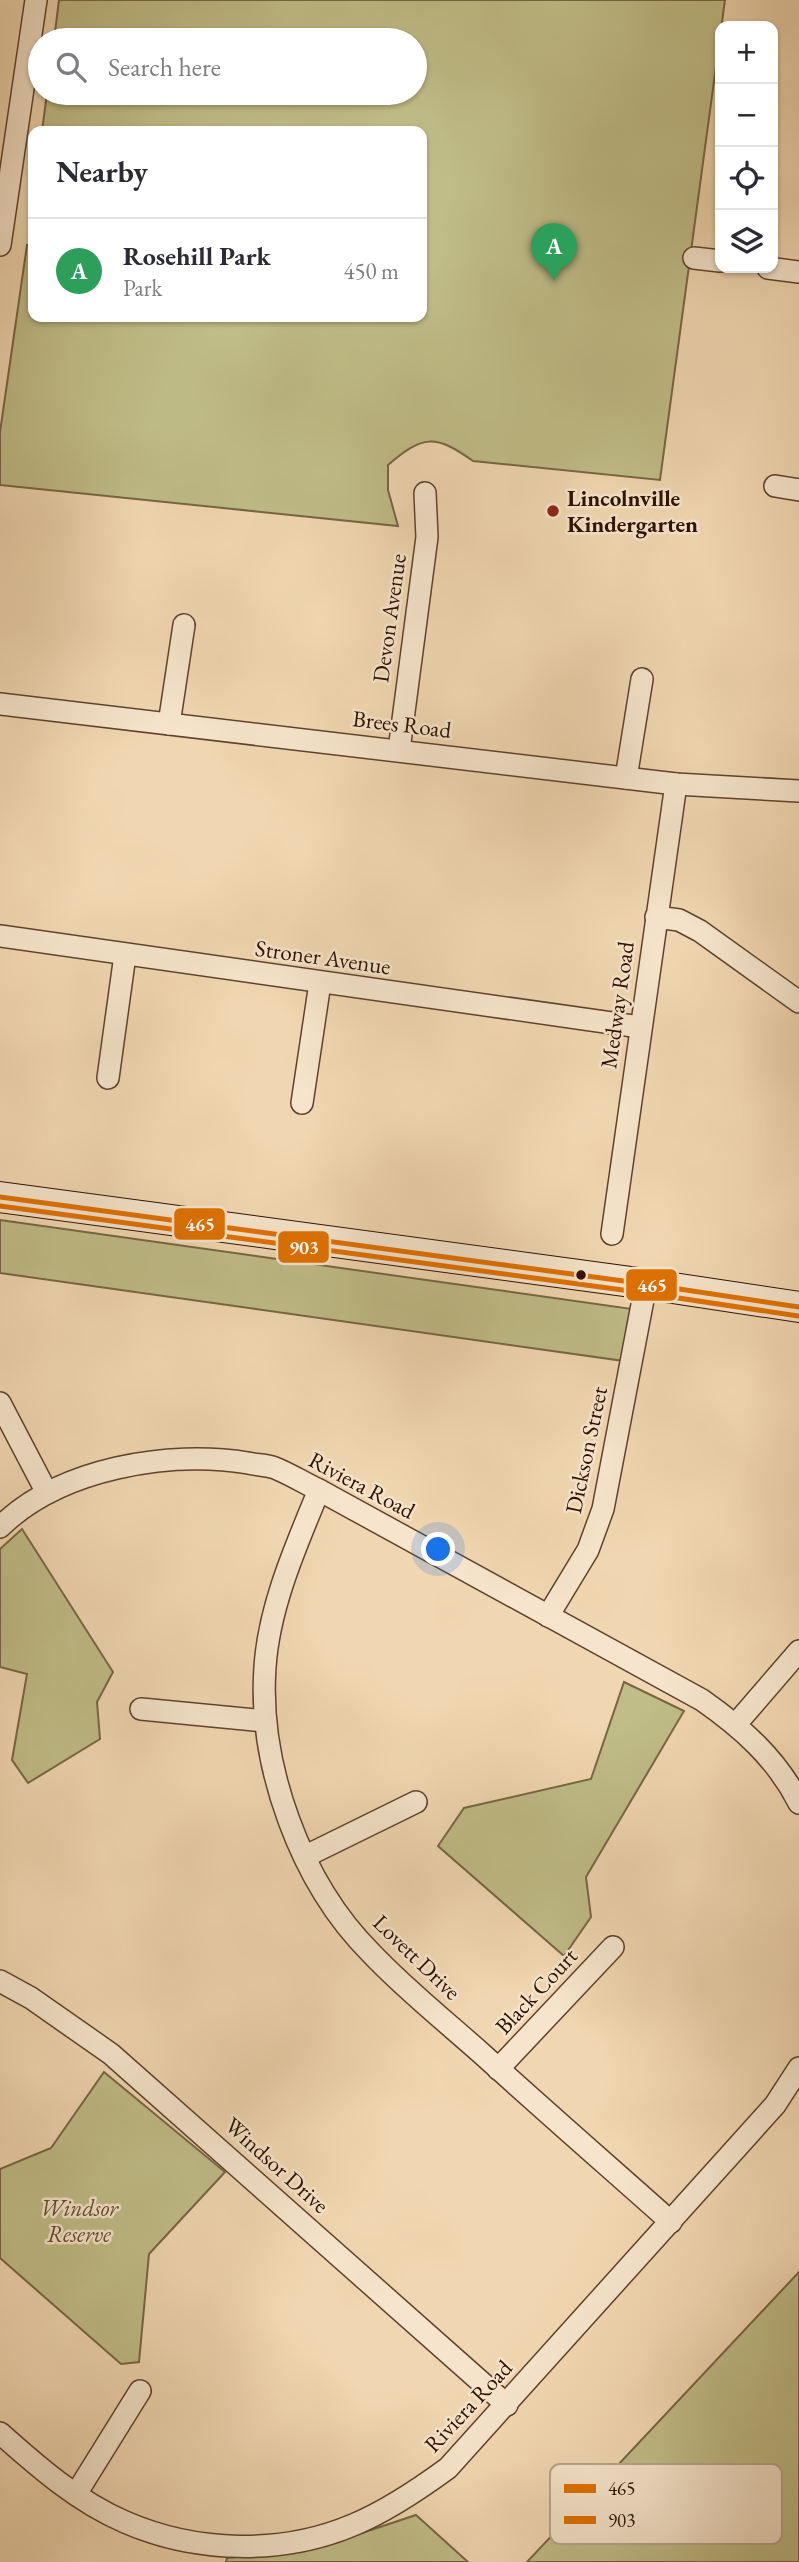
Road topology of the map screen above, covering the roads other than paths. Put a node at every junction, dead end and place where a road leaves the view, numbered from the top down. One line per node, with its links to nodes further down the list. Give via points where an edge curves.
1 (36, 0): 2 (street)
2 (32, 28)
3 (28, 53): 4 (street)
4 (1, 232)
5 (694, 258): 6 (street)
6 (715, 260)
7 (778, 269): 8 (street)
8 (799, 272)
9 (775, 486): 10 (street)
10 (799, 490)
11 (425, 493): 16 (street, Devon Avenue, via 427,537)
12 (184, 625): 15 (street)
13 (642, 679): 17 (street)
14 (0, 704): 15 (street, Brees Road)
15 (169, 724): 16 (street, Brees Road)
16 (399, 750): 17 (street, Brees Road)
17 (626, 778): 18 (street, Brees Road)
18 (676, 784): 19 (street, Brees Road); 20 (street, Medway Road)
19 (799, 791)
20 (656, 917): 24 (street, via 679,920 700,931); 25 (street, Medway Road)
21 (0, 936): 22 (street, Stroner Avenue)
22 (125, 955): 23 (street, Stroner Avenue); 26 (street)
23 (320, 983): 25 (street, Stroner Avenue); 27 (street)
24 (799, 1002)
25 (640, 1027): 29 (street, Medway Road)
26 (108, 1078)
27 (302, 1102)
28 (0, 1197): 30 (main road)
29 (612, 1234)
30 (646, 1284): 31 (main road); 36 (street, Dickson Street, via 603,1509 588,1550)
31 (799, 1307)
32 (0, 1404): 34 (street)
33 (319, 1490): 34 (street, Riviera Road, via 274,1468 217,1458 155,1461 100,1472); 36 (street, Riviera Road); 39 (street, Lovett Drive, via 276,1609 265,1666)
34 (47, 1493): 35 (street, Riviera Road)
35 (0, 1527)
36 (548, 1616): 40 (street, Riviera Road, via 702,1700)
37 (799, 1651): 40 (street)
38 (141, 1709): 39 (street)
39 (265, 1721): 43 (street, Lovett Drive, via 288,1818)
40 (736, 1724): 42 (street, Riviera Road, via 768,1756)
41 (416, 1802): 43 (street)
42 (799, 1803)
43 (306, 1856): 47 (street, Lovett Drive, via 318,1884 370,1952)
44 (612, 1947): 47 (street, Black Court)
45 (0, 1982): 50 (street, Windsor Drive, via 111,2054)
46 (799, 2068): 48 (street, Riviera Road, via 775,2105)
47 (498, 2069): 48 (street, Lovett Drive)
48 (671, 2222): 50 (street, Riviera Road)
49 (140, 2391): 52 (street)
50 (507, 2405): 53 (street, Riviera Road, via 448,2469 404,2500 353,2526 300,2542)
51 (0, 2433): 52 (street, Riviera Road)
52 (76, 2494): 53 (street, Riviera Road, via 125,2522)
53 (217, 2554)

